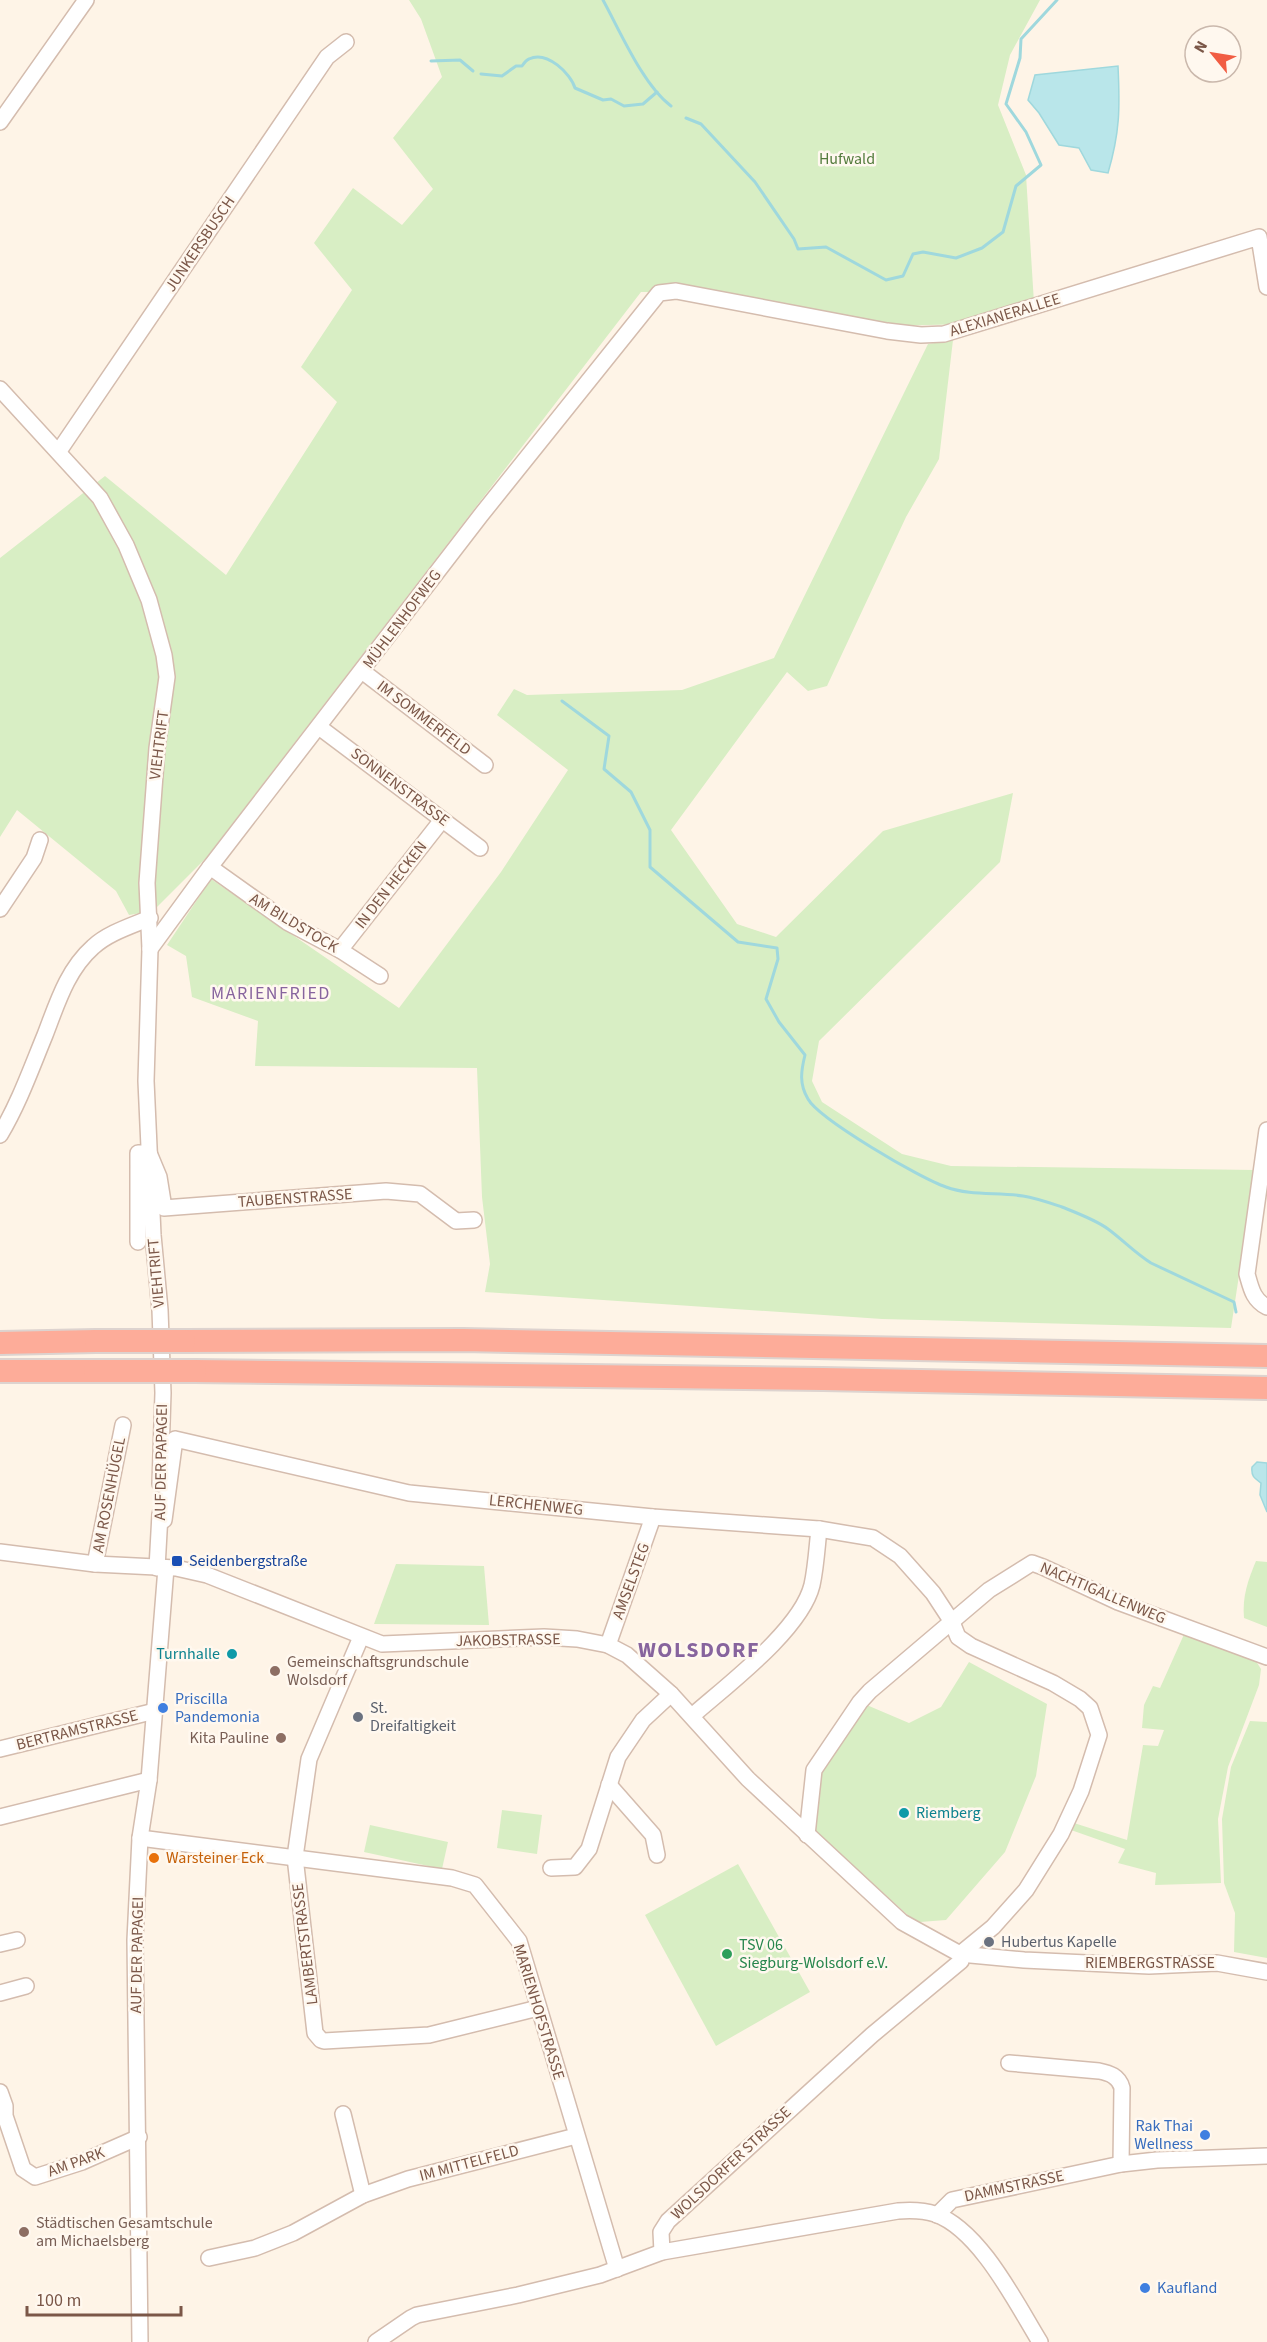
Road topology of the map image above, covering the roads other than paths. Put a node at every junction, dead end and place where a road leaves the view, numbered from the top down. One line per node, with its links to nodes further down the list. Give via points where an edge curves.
1 (86, 0): 3 (street)
2 (346, 42): 7 (street, JUNKERSBUSCH, via 327,57)
3 (0, 122)
4 (1267, 287): 5 (street, ALEXIANERALLEE, via 1259,237 944,334 887,331 676,291)
5 (659, 293): 8 (street, MÜHLENHOFWEG)
6 (0, 389): 7 (street, VIEHTRIFT)
7 (59, 451): 16 (street, VIEHTRIFT, via 100,498 126,545 149,600 164,655 167,677 157,748 147,883)
8 (362, 671): 9 (street, MÜHLENHOFWEG); 10 (street, IM SOMMERFELD)
9 (319, 727): 11 (street, SONNENSTRASSE); 14 (street, MÜHLENHOFWEG)
10 (486, 765)
11 (442, 820): 13 (street, SONNENSTRASSE); 18 (street, IN DEN HECKEN)
12 (40, 840): 15 (street, via 34,858)
13 (480, 848)
14 (210, 867): 17 (street, MÜHLENHOFWEG); 18 (street, AM BILDSTOCK, via 286,922)
15 (0, 909)
16 (150, 918): 17 (street, VIEHTRIFT); 21 (street, via 93,946 77,964 64,986 15,1110)
17 (150, 949): 22 (street, VIEHTRIFT, via 146,1081)
18 (340, 950): 19 (street, AM BILDSTOCK)
19 (380, 976)
20 (1267, 1130): 25 (street, via 1247,1274 1252,1293)
21 (0, 1135)
22 (149, 1153): 23 (street, TAUBENSTRASSE, via 159,1177 164,1208 386,1191 420,1194 456,1221); 24 (street, VIEHTRIFT, via 138,1153); 30 (street, VIEHTRIFT)
23 (474, 1220)
24 (138, 1242)
25 (1267, 1307)
26 (0, 1343): 27 (highway, bridge, via 463,1340)
27 (1267, 1356)
28 (0, 1371): 29 (highway, bridge, via 823,1379)
29 (1267, 1388)
30 (163, 1393): 33 (street, AUF DER PAPAGEI)
31 (123, 1425): 36 (street, AM ROSENHÜGEL)
32 (654, 1517): 33 (street, LERCHENWEG, via 409,1493 175,1439 164,1520); 34 (street, LERCHENWEG); 40 (street, AMSELSTEG)
33 (160, 1522): 37 (street, AUF DER PAPAGEI)
34 (819, 1529): 38 (street, LERCHENWEG, via 873,1538 900,1556 933,1593); 44 (street, via 812,1586 794,1621)
35 (0, 1552): 36 (street)
36 (95, 1564): 37 (street)
37 (161, 1568): 39 (street, JAKOBSTRASSE, via 207,1575); 43 (street, AUF DER PAPAGEI)
38 (952, 1622): 41 (street, NACHTIGALLENWEG, via 989,1590 1032,1563 1118,1602); 49 (street, via 860,1702 814,1770); 56 (street, LERCHENWEG, via 958,1637 971,1646 1080,1699 1090,1708 1099,1735 1081,1791 1061,1834 1026,1890 993,1927)
39 (361, 1637): 40 (street, JAKOBSTRASSE, via 382,1644 544,1637); 52 (street, LAMBERTSTRASSE, via 309,1759)
40 (608, 1645): 42 (street, JAKOBSTRASSE, via 627,1655)
41 (1267, 1657)
42 (670, 1694): 44 (street, JAKOBSTRASSE); 47 (street, via 643,1720 624,1748)
43 (155, 1711): 45 (street, BERTRAMSTRASSE); 46 (street, AUF DER PAPAGEI)
44 (692, 1716): 49 (street, JAKOBSTRASSE, via 748,1779)
45 (0, 1749)
46 (149, 1780): 48 (street); 50 (street, AUF DER PAPAGEI)
47 (609, 1785): 51 (street, via 653,1835); 53 (street, via 589,1849 574,1867)
48 (0, 1817)
49 (807, 1835): 56 (street, JAKOBSTRASSE, via 902,1922)
50 (140, 1838): 52 (street, MARIENHOFSTRASSE); 65 (street, AUF DER PAPAGEI, via 135,1940)
51 (657, 1855)
52 (295, 1857): 60 (street, MARIENHOFSTRASSE, via 452,1878 475,1885 519,1941); 60 (street, LAMBERTSTRASSE, via 314,2025 321,2040 429,2036)
53 (550, 1868)
54 (17, 1940): 55 (street)
55 (0, 1944)
56 (960, 1954): 57 (street, RIEMBERGSTRASSE, via 1149,1966 1217,1963); 70 (street, WOLSDORFER STRASSE, via 961,1961 668,2221 661,2232)
57 (1267, 1972)
58 (26, 1986): 59 (street)
59 (0, 1993)
60 (538, 2008): 64 (street, MARIENHOFSTRASSE)
61 (1009, 2063): 67 (street, via 1099,2071 1117,2078 1122,2088)
62 (0, 2092): 65 (street, AM PARK, via 23,2169 34,2177 82,2162)
63 (343, 2114): 68 (street)
64 (576, 2136): 68 (street, IM MITTELFELD, via 442,2170); 72 (street, MARIENHOFSTRASSE)
65 (139, 2137): 73 (street, AUF DER PAPAGEI)
66 (1267, 2156): 67 (street, DAMMSTRASSE)
67 (1121, 2164): 69 (street, DAMMSTRASSE, via 952,2200)
68 (363, 2195): 71 (street, IM MITTELFELD, via 293,2233 255,2248)
69 (937, 2215): 70 (street, via 920,2210 898,2211); 75 (street, via 966,2234 988,2259)
70 (662, 2252): 72 (street)
71 (210, 2258)
72 (617, 2269): 74 (street, via 518,2295 417,2315)
73 (140, 2342)
74 (375, 2342)
75 (1040, 2342)

